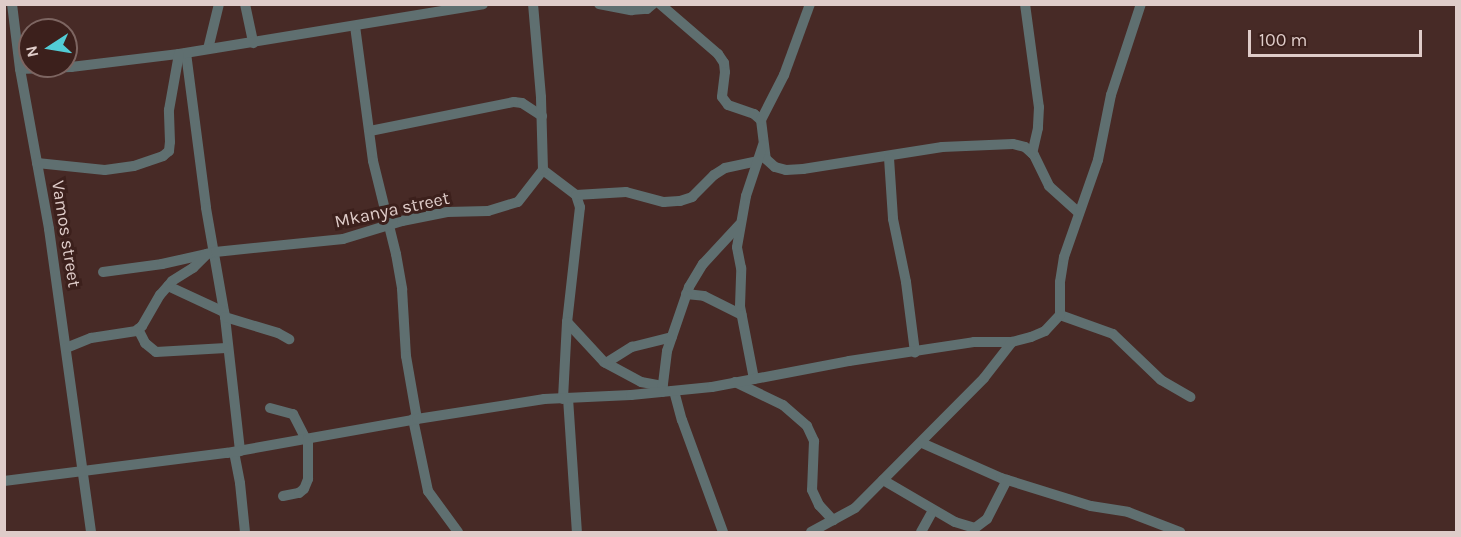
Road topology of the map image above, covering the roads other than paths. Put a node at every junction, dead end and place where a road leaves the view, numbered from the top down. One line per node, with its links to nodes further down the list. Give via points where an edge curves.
1 (219, 4): 14 (street)
2 (245, 4): 13 (street)
3 (483, 4): 12 (street)
4 (533, 4): 19 (street)
5 (599, 4): 6 (street, via 632,10 647,9)
6 (653, 4)
7 (660, 4): 20 (street, via 718,54 725,72 722,97 728,105)
8 (810, 4): 20 (street, via 775,95)
9 (1025, 4): 23 (street, via 1040,107)
10 (1142, 4): 29 (street)
11 (10, 11): 15 (street, Vamos street)
12 (355, 26): 13 (street); 21 (street)
13 (253, 43): 14 (street)
14 (208, 49): 16 (street)
15 (18, 53)
16 (182, 54): 17 (street); 26 (street, via 169,110 169,151 163,156 105,170); 32 (street)
17 (78, 66)
18 (23, 78): 26 (street, Vamos street)
19 (542, 116): 21 (street, via 514,102); 27 (street)
20 (761, 120): 22 (street)
21 (370, 132): 31 (street, via 373,161)
22 (764, 143): 24 (street, via 766,159 786,170); 25 (street)
23 (1032, 153): 24 (street, via 1013,144 942,147); 29 (street, via 1049,186)
24 (889, 158): 46 (street, via 893,219)
25 (756, 161): 28 (street, via 725,168 692,197 680,201 664,202 626,192); 30 (street)
26 (37, 163): 44 (street, Vamos street)
27 (543, 170): 28 (street); 31 (street, Mkanya street, via 518,202 505,207 447,212)
28 (576, 195): 39 (street, via 580,207)
29 (1079, 213): 38 (street, via 1064,257)
30 (740, 224): 35 (street, via 703,264); 37 (street, via 737,246)
31 (390, 226): 32 (street, Mkanya street, via 343,238); 55 (street, via 402,290)
32 (211, 253): 33 (street, Mkanya street); 34 (street); 36 (street)
33 (102, 272)
34 (168, 286): 36 (street); 40 (street)
35 (686, 294): 37 (street, via 704,296); 41 (street)
36 (224, 315): 42 (street); 45 (street)
37 (742, 315): 48 (street)
38 (1060, 315): 43 (street, via 1045,331); 52 (street, via 1113,334 1161,380)
39 (567, 322): 47 (street); 53 (street)
40 (138, 329): 44 (street, via 91,338); 45 (street, via 145,343 156,352)
41 (672, 337): 47 (street, via 632,347); 50 (street)
42 (289, 339)
43 (1012, 342): 46 (street, via 974,342); 57 (street, via 984,378)
44 (66, 348): 59 (street, Vamos street)
45 (226, 348): 58 (street)
46 (915, 352): 48 (street)
47 (606, 363): 50 (street)
48 (754, 379): 49 (street)
49 (735, 382): 51 (street); 65 (street, via 783,405 807,426 814,441 812,490)
50 (662, 389): 51 (street); 53 (street)
51 (674, 391): 70 (street)
52 (1191, 397)
53 (565, 398): 55 (street); 69 (street)
54 (270, 408): 56 (street, via 293,414)
55 (415, 419): 56 (street); 68 (street, via 428,491)
56 (307, 440): 58 (street); 63 (street, via 308,479 304,489)
57 (922, 443): 60 (street); 61 (street)
58 (237, 451): 59 (street); 67 (street)
59 (84, 470): 62 (street); 66 (street, Vamos street)
60 (883, 480): 64 (street); 65 (street, via 855,508)
61 (1007, 480): 64 (street, via 992,512 975,528); 74 (street, via 1091,506 1128,512)
62 (4, 481)
63 (283, 496)
64 (933, 510): 73 (street)
65 (831, 521): 71 (street); 72 (street)
66 (91, 532)
67 (244, 532)
68 (458, 532)
69 (577, 532)
70 (723, 532)
71 (811, 532)
72 (837, 532)
73 (921, 532)
74 (1180, 532)

